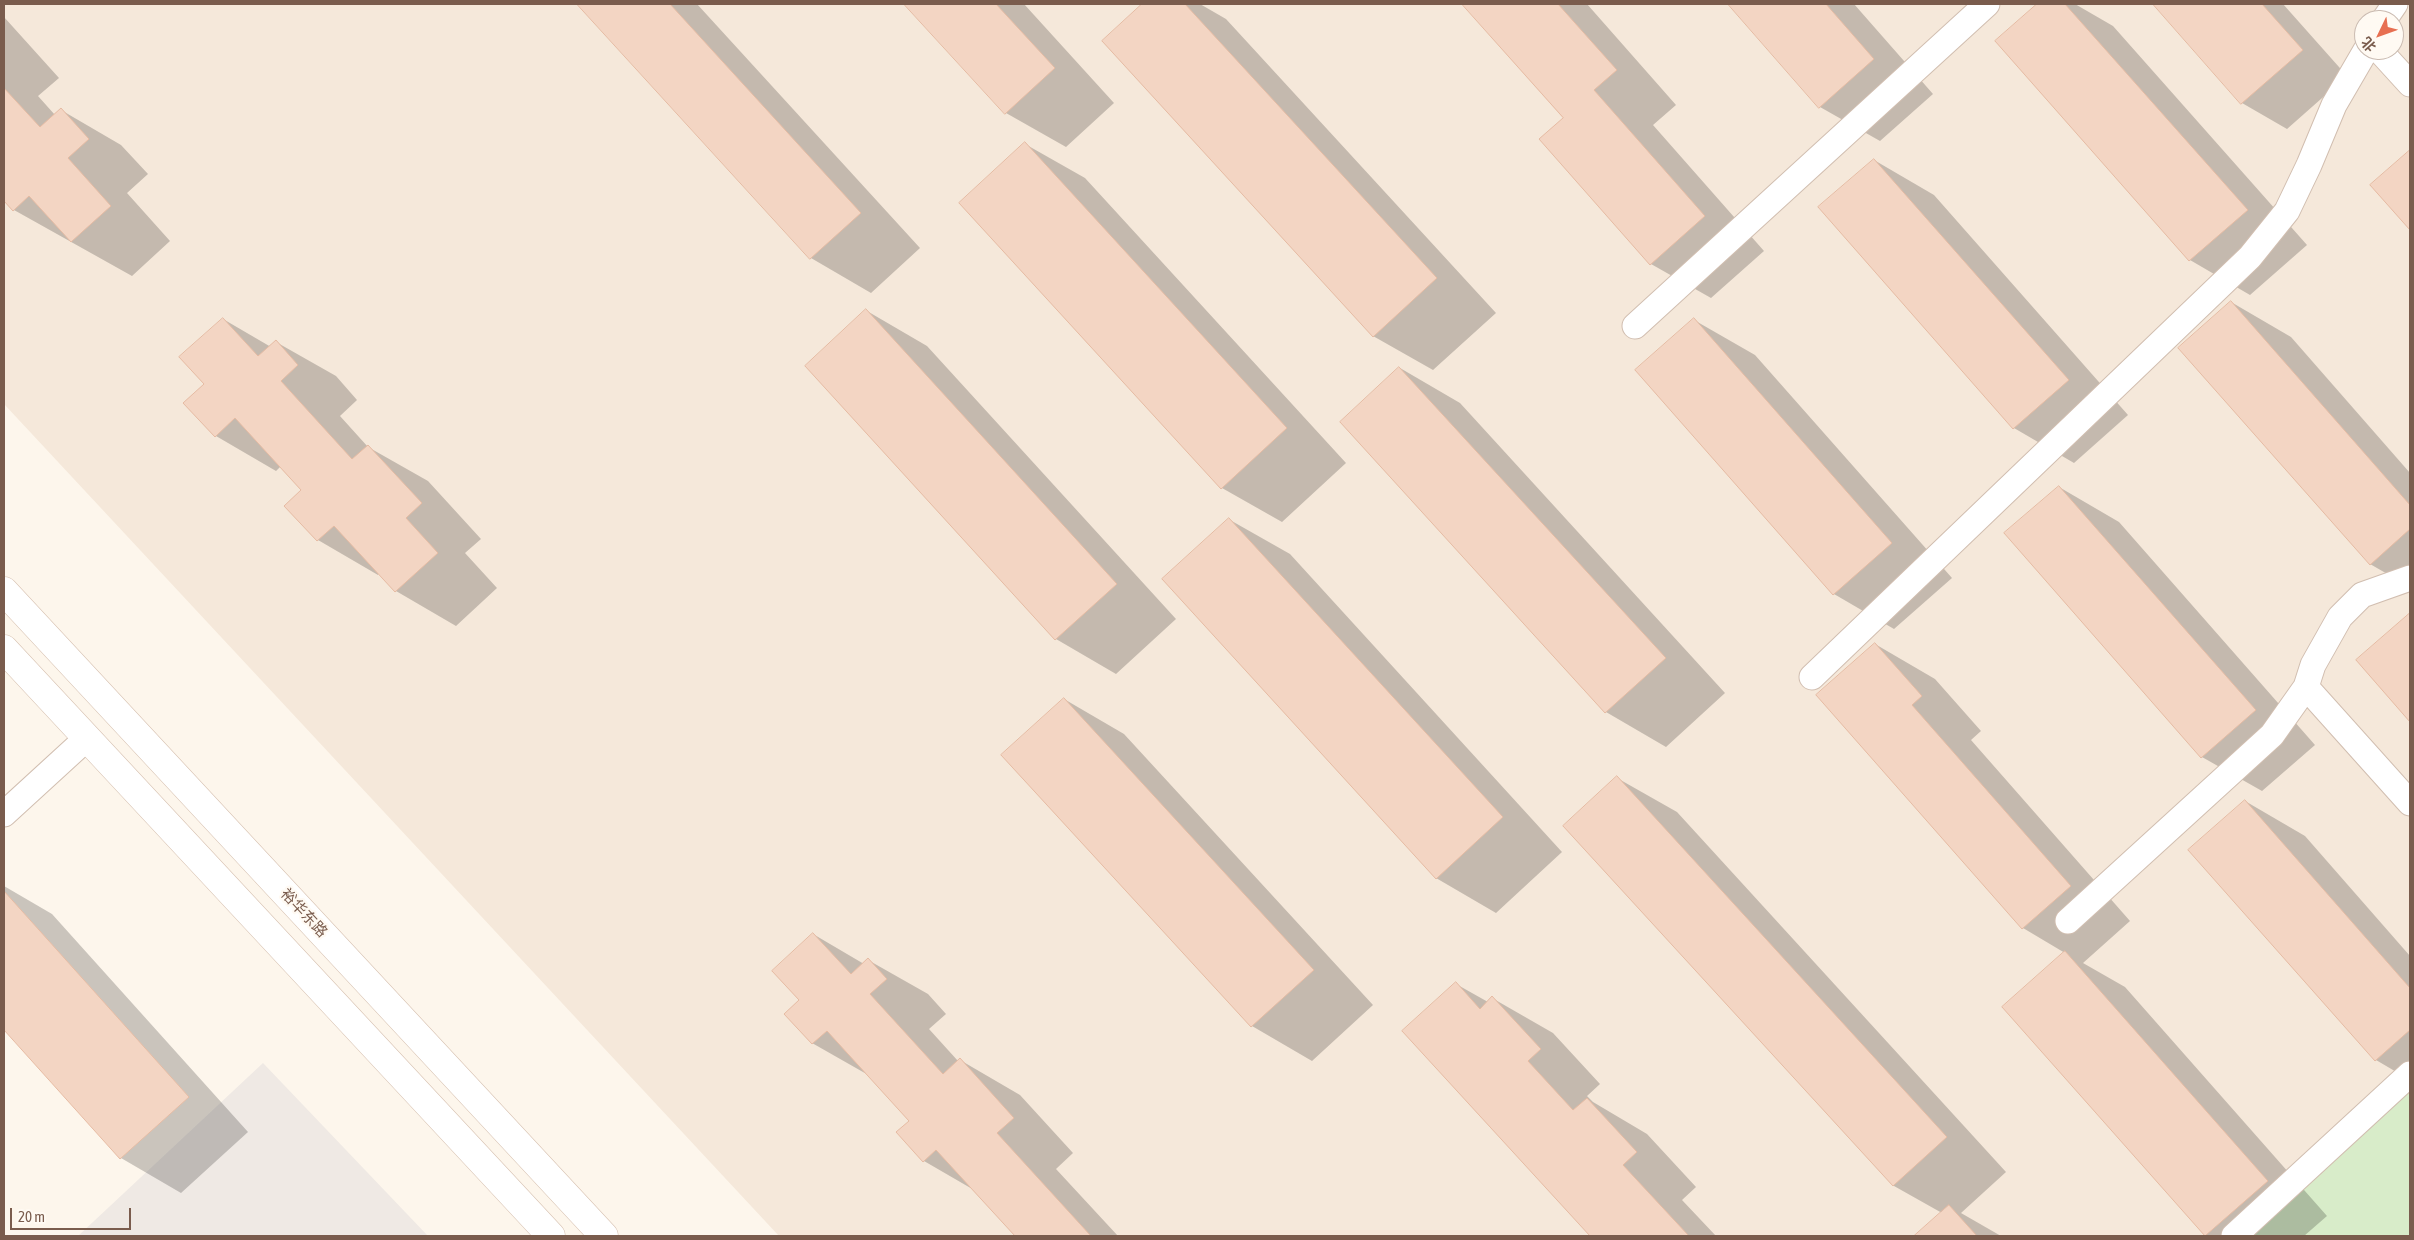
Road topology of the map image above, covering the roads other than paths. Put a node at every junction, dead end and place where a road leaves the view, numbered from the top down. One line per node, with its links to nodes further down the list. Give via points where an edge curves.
1 (1987, 4): 5 (lane)
2 (2360, 60): 9 (lane, via 2334,105 2286,211 2250,257)
3 (2388, 60): 4 (lane)
4 (2410, 84)
5 (1635, 326)
6 (2410, 578): 10 (lane, via 2362,595 2340,617 2313,665)
7 (4, 591): 17 (street, 裕华东路)
8 (4, 648): 11 (street)
9 (1812, 677)
10 (2306, 687): 12 (lane); 14 (lane, via 2272,735)
11 (87, 738): 13 (lane); 16 (street)
12 (2410, 802)
13 (4, 814)
14 (2068, 921)
15 (2410, 1074): 18 (lane)
16 (551, 1236)
17 (604, 1236)
18 (2234, 1236)

